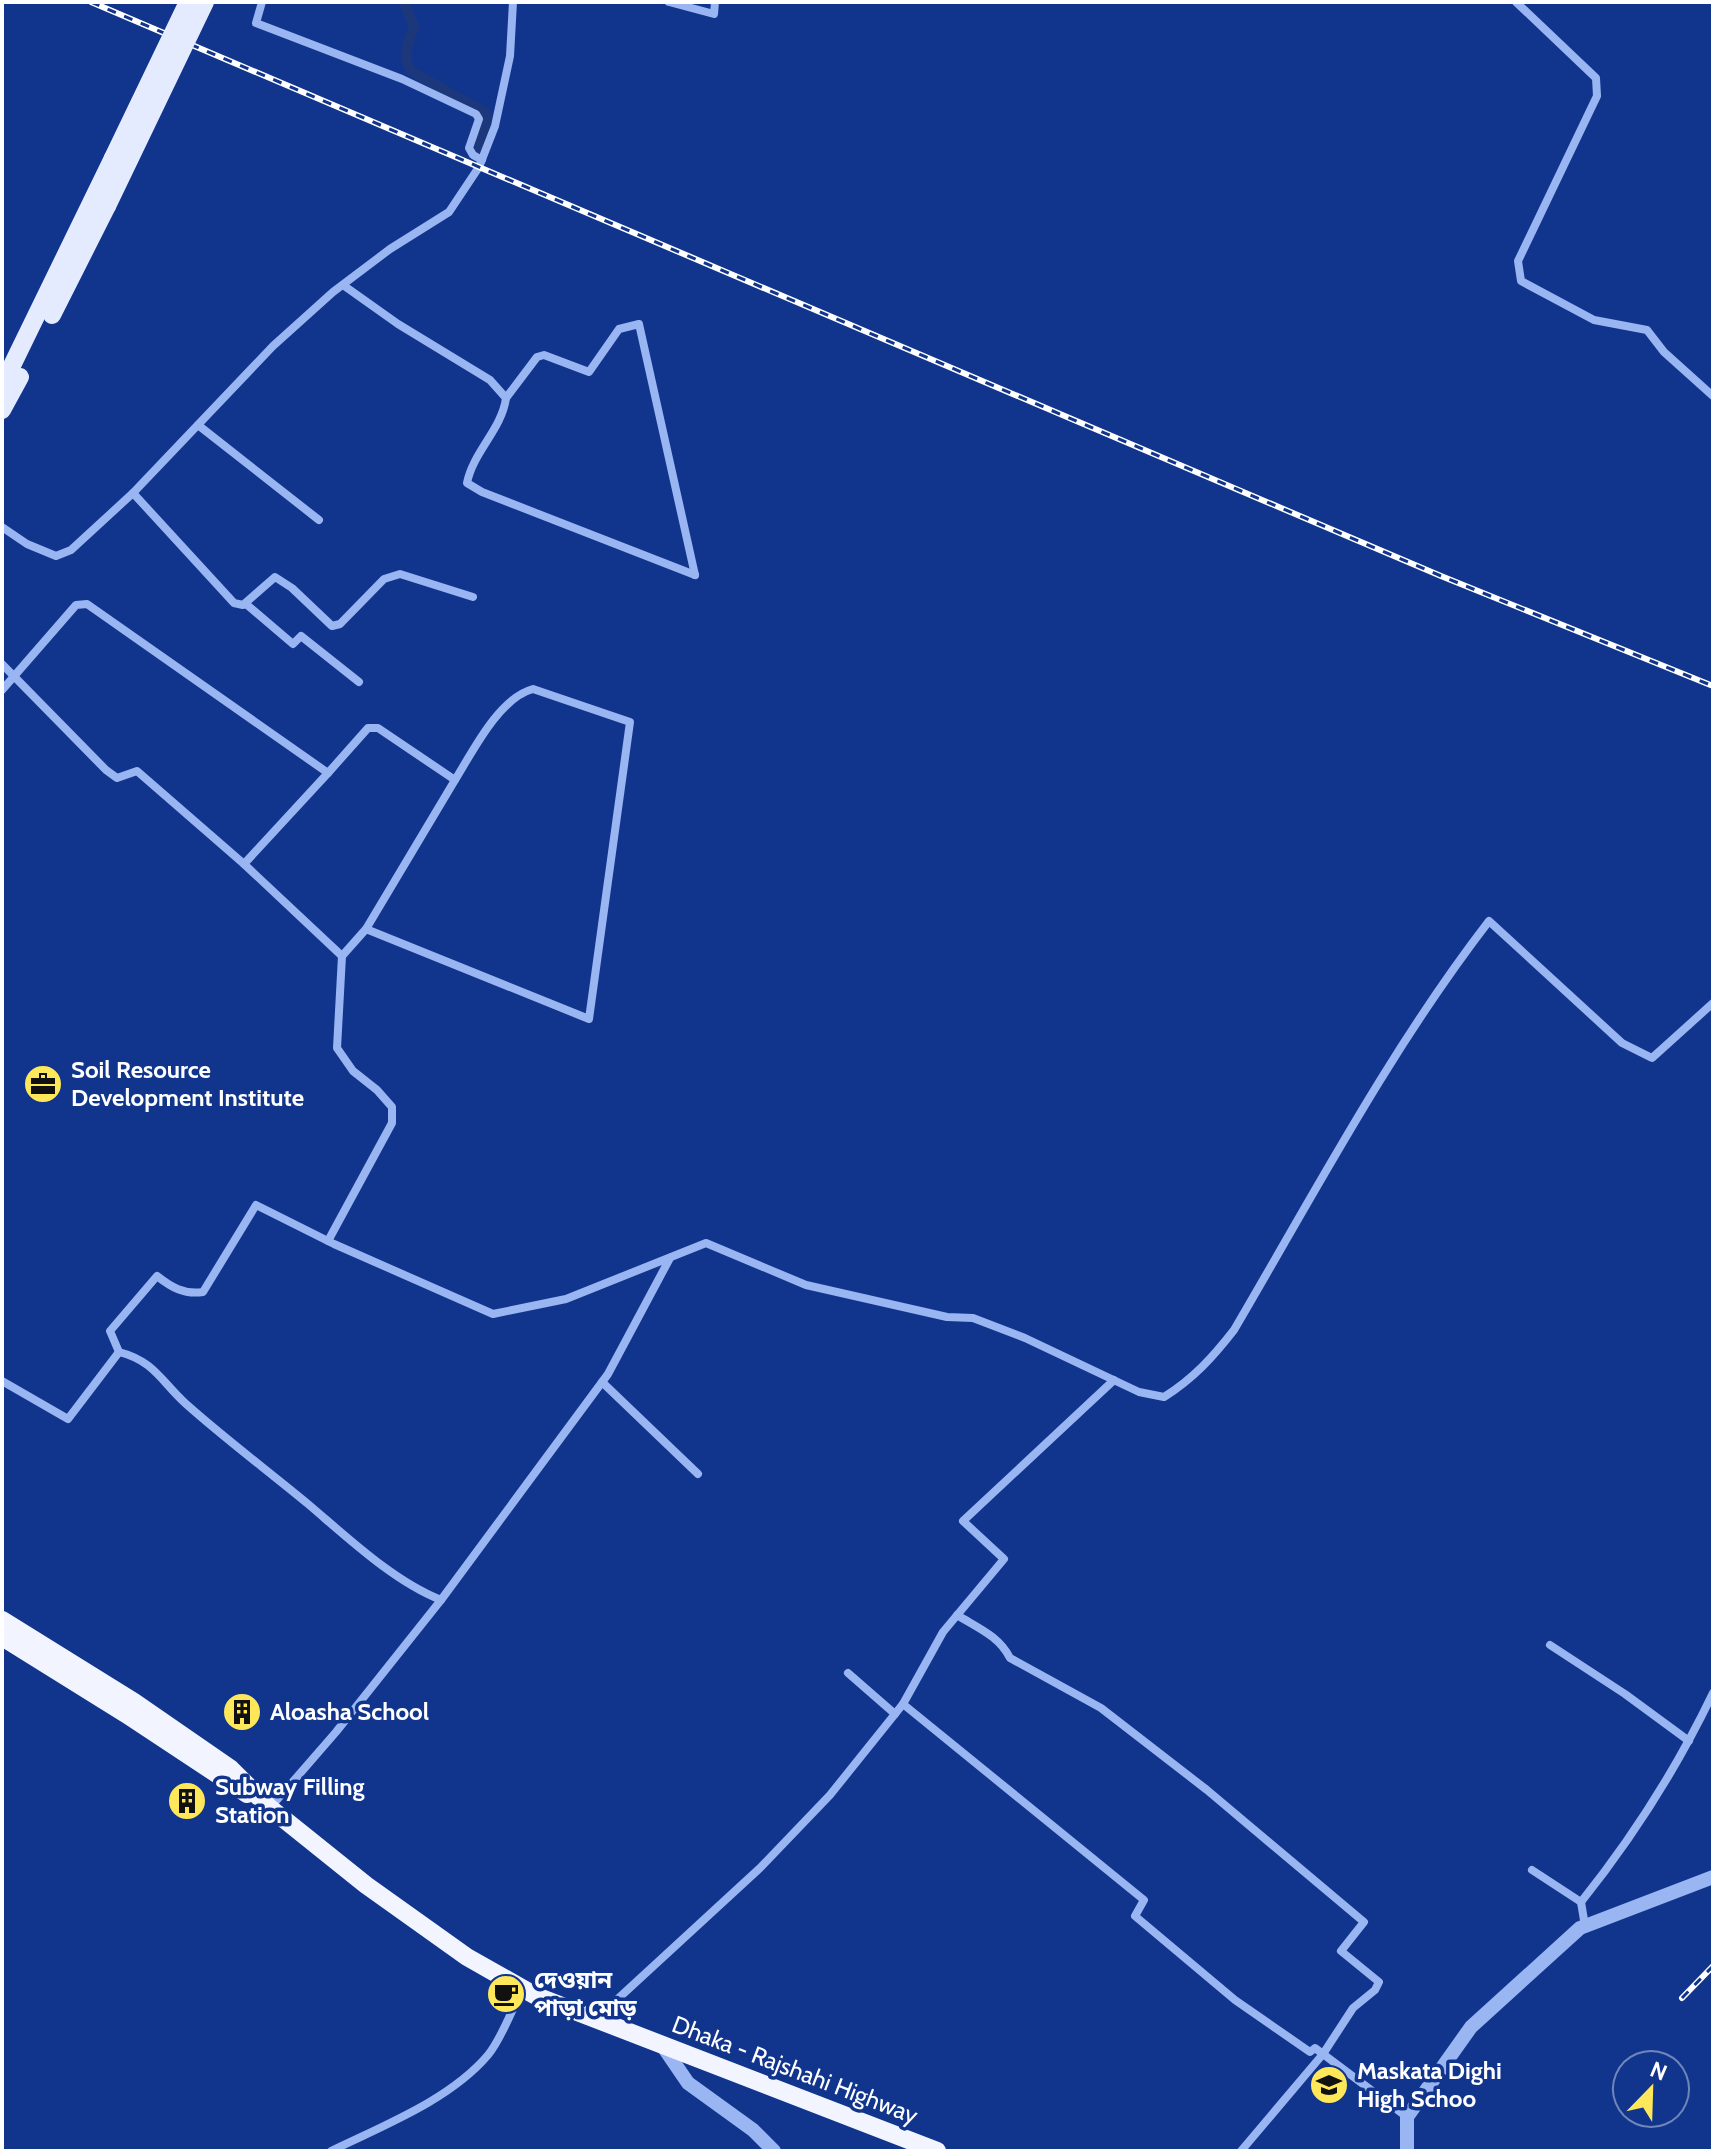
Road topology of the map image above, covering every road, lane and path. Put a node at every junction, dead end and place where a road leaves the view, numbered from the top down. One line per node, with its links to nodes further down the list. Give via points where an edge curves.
1 (188, 2): 10 (main road, bridge)
2 (205, 2): 13 (main road, bridge)
3 (262, 2): 8 (street, via 256,23 402,79 476,114 469,148)
4 (513, 2): 8 (street, via 510,56)
5 (669, 2): 6 (street, via 714,14)
6 (715, 2)
7 (1516, 2): 11 (street, via 1596,78 1597,96 1518,261 1521,281 1594,320 1647,330)
8 (482, 160): 9 (street, via 449,212)
9 (343, 285): 12 (street, via 490,380); 14 (street, via 273,346)
10 (2, 386)
11 (1713, 396)
12 (506, 398): 12 (street, via 537,357 589,372 619,329 639,324 695,575 467,483)
13 (2, 410)
14 (198, 425): 15 (street); 16 (street)
15 (133, 493): 17 (street, via 71,550 56,556); 19 (street, via 234,603)
16 (319, 520)
17 (2, 527)
18 (473, 597): 19 (street, via 400,574 384,579 332,626 275,577)
19 (246, 604): 22 (street, via 293,644 301,636)
20 (2, 664): 21 (street)
21 (15, 676): 23 (street); 24 (street, via 76,605 87,604); 26 (street, via 106,770 117,778 137,771)
22 (359, 682)
23 (2, 690)
24 (328, 773): 25 (street, via 368,728 378,728); 26 (street)
25 (455, 780): 27 (street); 27 (street, via 482,735 519,693 533,689 630,722 589,1019)
26 (244, 864): 28 (street)
27 (366, 929): 28 (street)
28 (342, 956): 30 (street, via 337,1048 392,1107 392,1123)
29 (1713, 1003): 33 (street, via 1652,1058 1622,1043 1489,921 1373,1092 1215,1355 1164,1397)
30 (328, 1241): 31 (street, via 493,1314 566,1299); 32 (street, via 256,1205 203,1292 172,1288 157,1276 110,1331)
31 (670, 1258): 33 (street, via 706,1243 806,1285 947,1317 973,1318); 35 (street)
32 (119, 1352): 34 (street, via 68,1419); 37 (street, via 157,1371 183,1401 352,1541 421,1592)
33 (1114, 1380): 38 (street, via 963,1521 1004,1559)
34 (2, 1381)
35 (602, 1382): 36 (street); 37 (street)
36 (698, 1474)
37 (441, 1600): 47 (street)
38 (957, 1615): 44 (street); 55 (street, via 992,1635 1010,1658 1101,1708 1364,1922 1341,1951 1379,1982 1353,2008)
39 (2, 1620): 47 (highway, Dhaka - Rajshahi Highway, via 231,1769)
40 (2, 1637): 47 (highway, Dhaka - Rajshahi Highway)
41 (1550, 1645): 46 (street)
42 (848, 1673): 45 (street)
43 (1713, 1693): 46 (street)
44 (903, 1704): 45 (street); 55 (street, via 1144,1900 1135,1916 1235,2000 1310,2052 1315,2048)
45 (895, 1714): 53 (street, via 830,1795 760,1868)
46 (1689, 1741): 50 (street, via 1648,1811)
47 (270, 1808): 52 (highway, Dhaka - Rajshahi Highway, via 454,1948)
48 (1532, 1870): 50 (street)
49 (1713, 1877): 51 (street)
50 (1581, 1902): 51 (street)
51 (1585, 1926): 56 (street, via 1471,2027)
52 (523, 1988): 53 (highway, Dhaka - Rajshahi Highway); 57 (street, via 489,2054 457,2085)
53 (595, 2019): 54 (highway, Dhaka - Rajshahi Highway)
54 (662, 2045): 58 (street, via 688,2083); 59 (highway, Dhaka - Rajshahi Highway)
55 (1323, 2054): 56 (street); 60 (street)
56 (1407, 2117): 61 (street)
57 (331, 2151)
58 (774, 2151)
59 (937, 2151)
60 (1241, 2151)
61 (1407, 2151)

